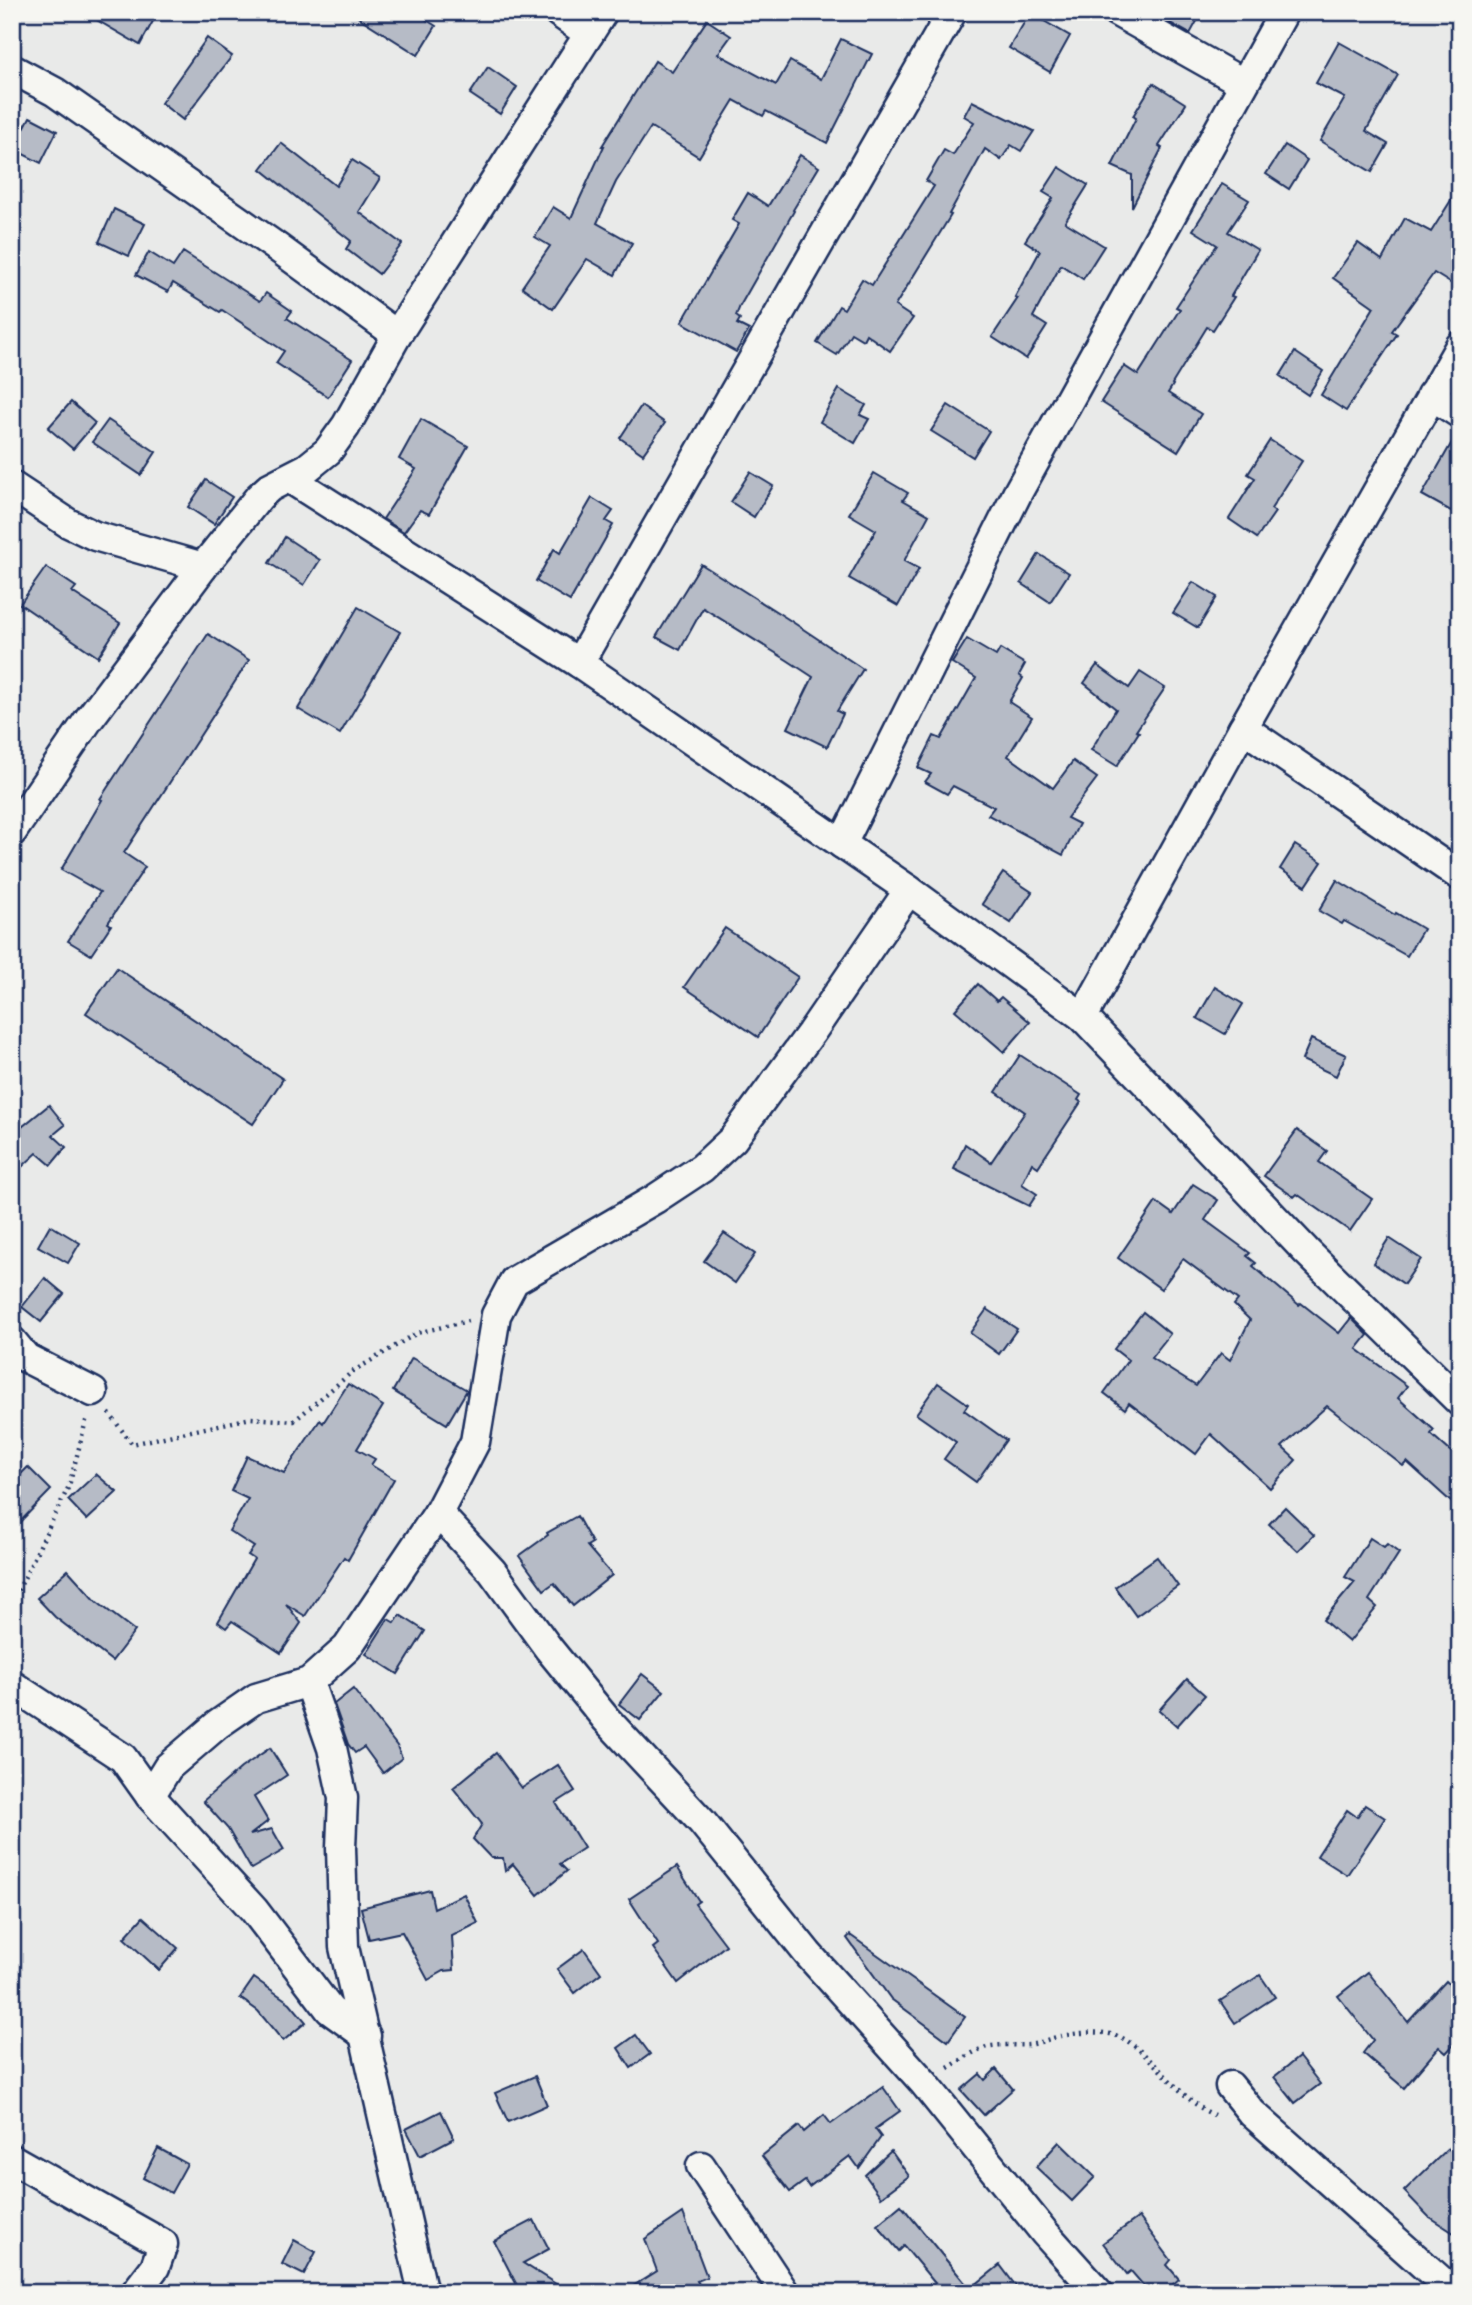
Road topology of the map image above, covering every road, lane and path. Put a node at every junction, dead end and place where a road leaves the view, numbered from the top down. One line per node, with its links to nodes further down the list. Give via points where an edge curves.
1 (558, 12): 5 (street)
2 (952, 12): 15 (street)
3 (1117, 12): 7 (street)
4 (1284, 12): 7 (street)
5 (596, 23): 8 (street)
6 (12, 69): 8 (street, via 55,92)
7 (1243, 83): 18 (street, via 1018,492)
8 (397, 335): 12 (street, via 328,451)
9 (1460, 346): 10 (street)
10 (1431, 395): 11 (street); 16 (street)
11 (1460, 414)
12 (289, 478): 14 (street, via 259,497); 15 (street)
13 (12, 486): 14 (street, via 95,536)
14 (203, 566): 17 (street)
15 (579, 663): 18 (street)
16 (1242, 728): 19 (street); 21 (street)
17 (12, 832)
18 (842, 844): 20 (street)
19 (1460, 876)
20 (909, 890): 21 (street); 22 (street, via 733,1139 693,1175 514,1281)
21 (1083, 1017): 25 (street, via 1307,1252)
22 (496, 1314): 24 (path, via 417,1334 352,1372 294,1421 251,1418 132,1444); 26 (street, via 475,1442)
23 (12, 1341): 24 (street, via 26,1358)
24 (93, 1392): 27 (path, via 69,1486)
25 (1460, 1402)
26 (438, 1513): 28 (street, via 347,1648); 32 (street, via 492,1571 606,1718 702,1822 808,1954)
27 (12, 1604)
28 (309, 1682): 30 (street, via 256,1698 227,1718 168,1767); 31 (street, via 332,1748 343,1798 344,1947)
29 (12, 1685): 30 (street, via 123,1758)
30 (150, 1796): 31 (street, via 254,1910 330,2010)
31 (366, 2035): 38 (street)
32 (924, 2083): 34 (path, via 991,2046 1032,2045 1078,2033 1103,2034 1121,2037 1139,2050 1211,2114 1229,2119); 40 (street)
33 (1230, 2086): 34 (street)
34 (1252, 2113): 41 (street)
35 (12, 2159): 37 (street, via 163,2244 155,2267)
36 (701, 2166): 39 (street)
37 (135, 2293)
38 (423, 2293)
39 (785, 2293)
40 (1099, 2293)
41 (1455, 2293)

